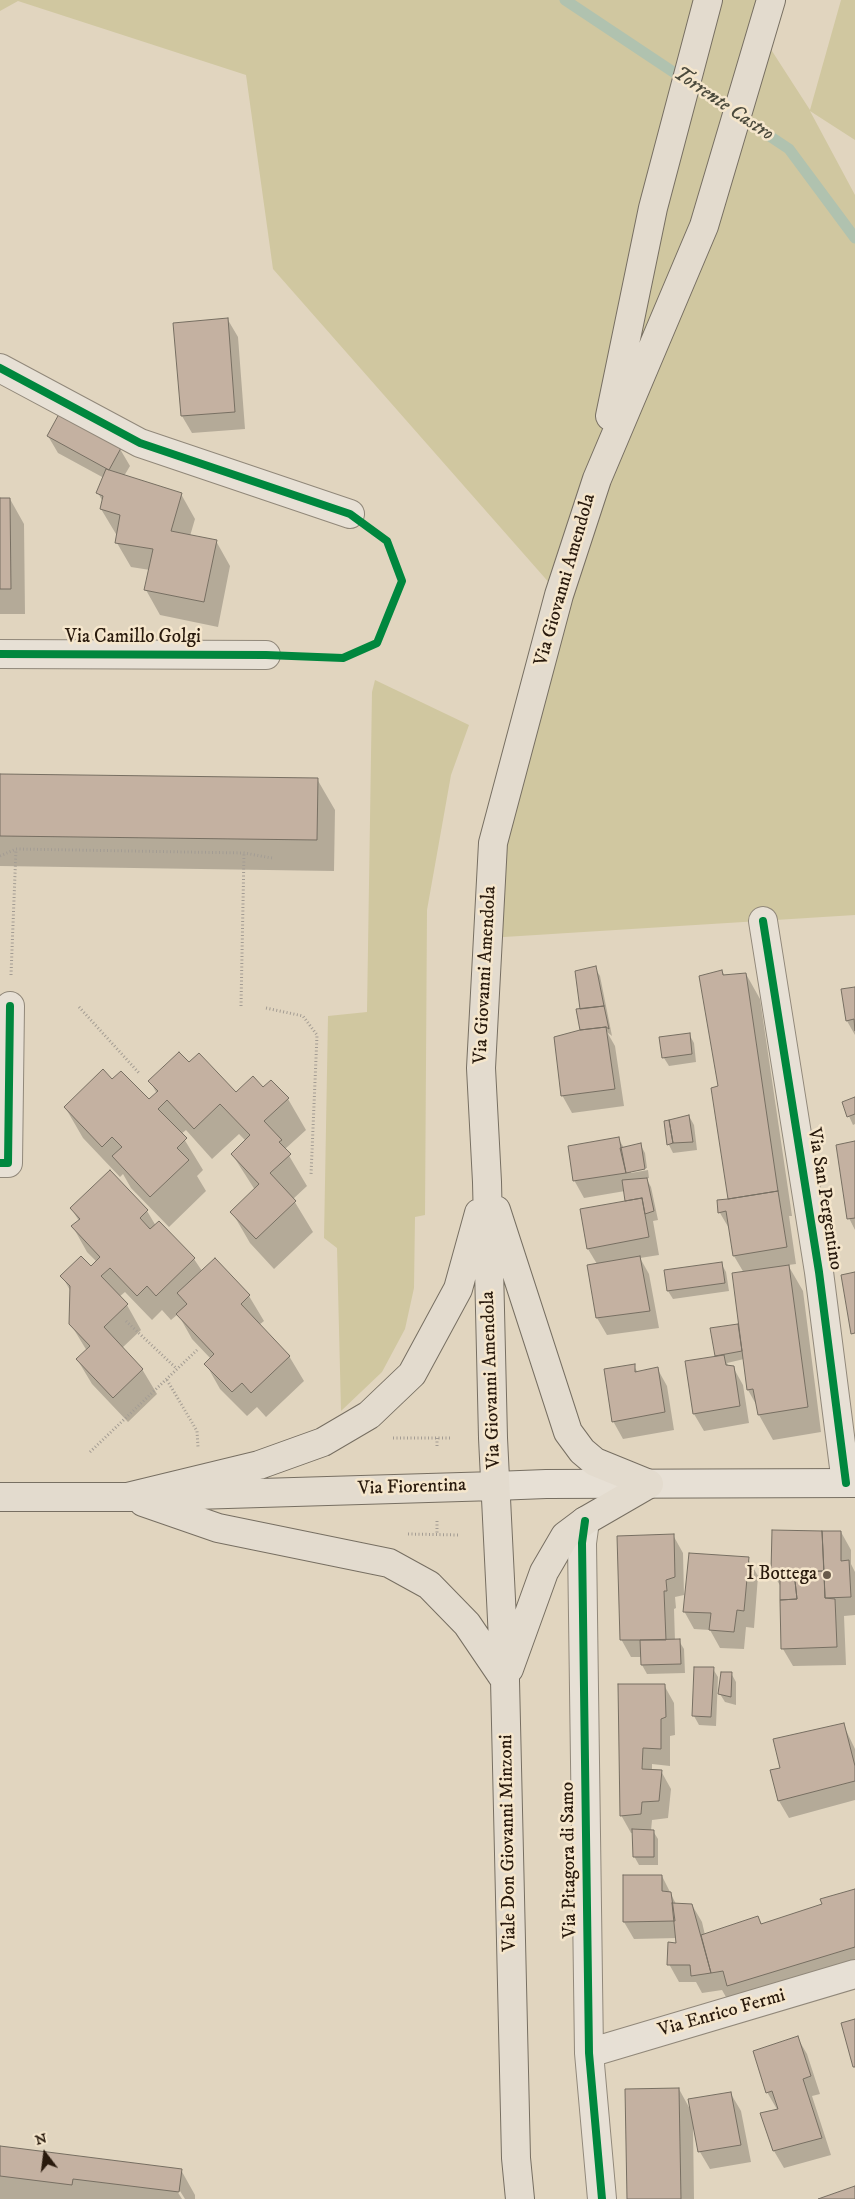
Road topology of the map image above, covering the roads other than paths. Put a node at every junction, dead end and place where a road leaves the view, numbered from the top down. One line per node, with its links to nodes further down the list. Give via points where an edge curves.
1 (708, 0): 4 (main road, Via Giovanni Amendola, via 653,208)
2 (771, 0): 4 (main road, Via Giovanni Amendola, via 704,226)
3 (0, 368): 5 (street, via 140,443)
4 (596, 479): 11 (main road, Via Giovanni Amendola, via 559,594 494,843 481,1068)
5 (350, 514)
6 (0, 654): 7 (street, Via Camillo Golgi)
7 (266, 655)
8 (763, 921): 12 (street, Via San Pergentino)
9 (10, 1006): 10 (street, via 8,1162)
10 (0, 1163)
11 (487, 1182): 13 (main road, via 568,1432 595,1462); 14 (main road, Via Giovanni Amendola); 16 (main road, via 458,1289 412,1374 370,1415 323,1442 259,1464)
12 (851, 1483): 13 (street, Via Fiorentina)
13 (649, 1484): 14 (street, Via Fiorentina); 17 (main road)
14 (495, 1486): 16 (main road, Via Fiorentina); 18 (main road, Viale Don Giovanni Minzoni)
15 (0, 1497): 16 (main road, Via Fiorentina)
16 (127, 1497): 18 (main road, via 218,1528 389,1563 429,1585 467,1624)
17 (584, 1532): 18 (main road, via 565,1536 544,1572); 20 (street, Via Pitagora di Samo)
18 (505, 1680): 21 (main road, Viale Don Giovanni Minzoni, via 516,2158)
19 (855, 1974): 20 (street, Via Enrico Fermi)
20 (589, 2053): 22 (street, Via Pitagora di Samo)
21 (520, 2199)
22 (602, 2199)

